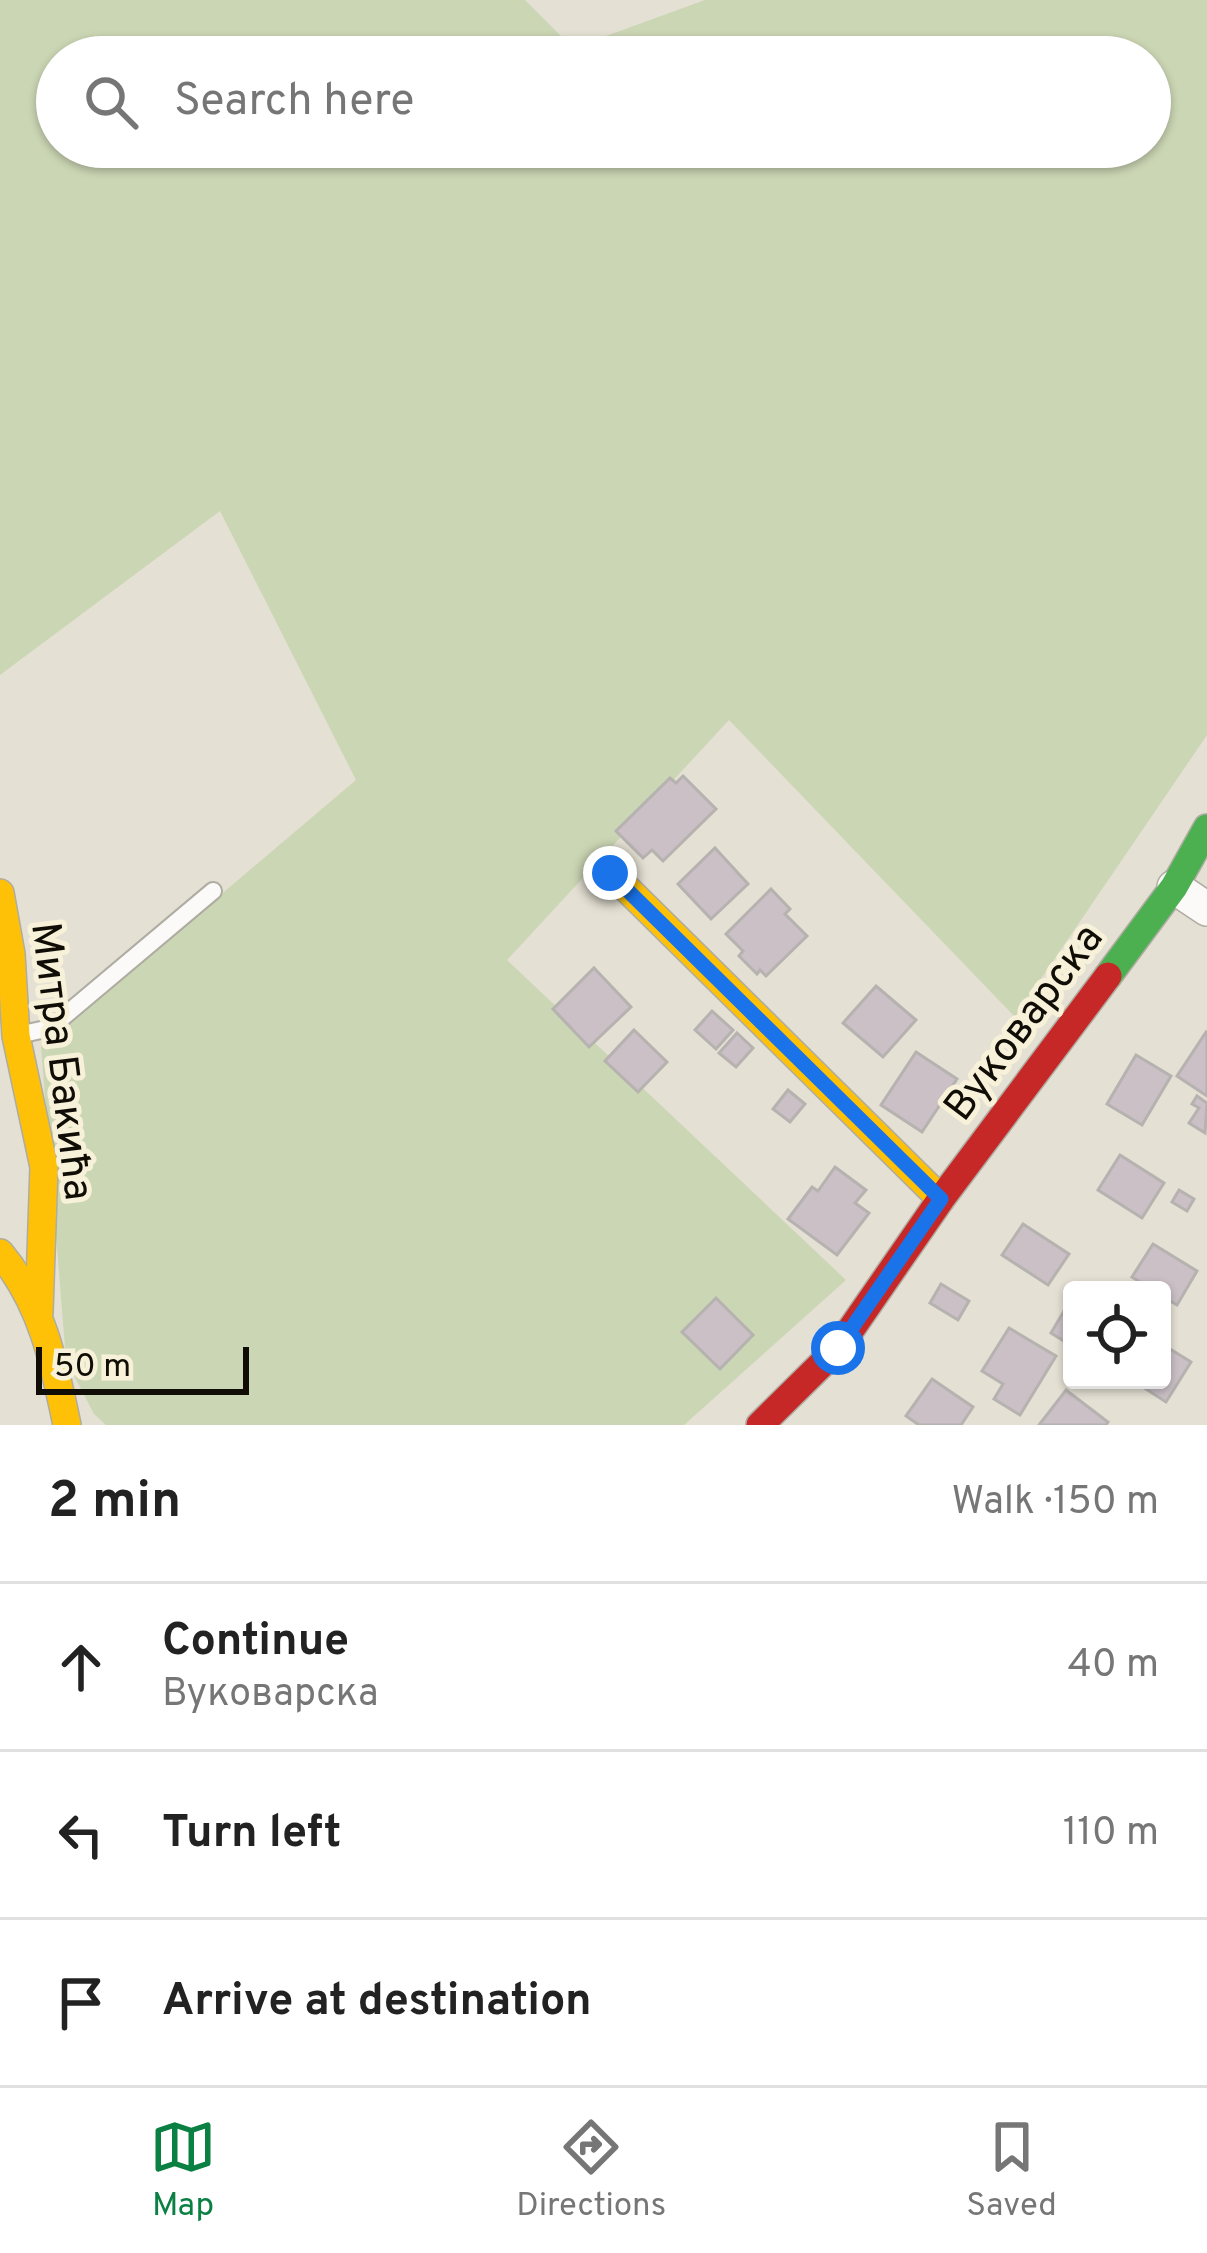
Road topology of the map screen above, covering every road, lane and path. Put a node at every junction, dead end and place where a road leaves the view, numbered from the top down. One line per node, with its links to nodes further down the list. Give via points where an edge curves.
1 (1207, 828): 3 (street, Вуковарска)
2 (610, 873): 8 (street)
3 (1174, 887): 6 (street); 8 (street, Вуковарска)
4 (213, 891): 7 (lane, via 50,1028)
5 (0, 893): 7 (street, Митра Бакића)
6 (1207, 909)
7 (16, 1036): 10 (street, Митра Бакића, via 44,1167)
8 (941, 1199): 12 (street, Вуковарска, via 838,1348)
9 (5, 1267): 10 (street)
10 (39, 1312): 11 (street)
11 (67, 1425)
12 (760, 1425)

